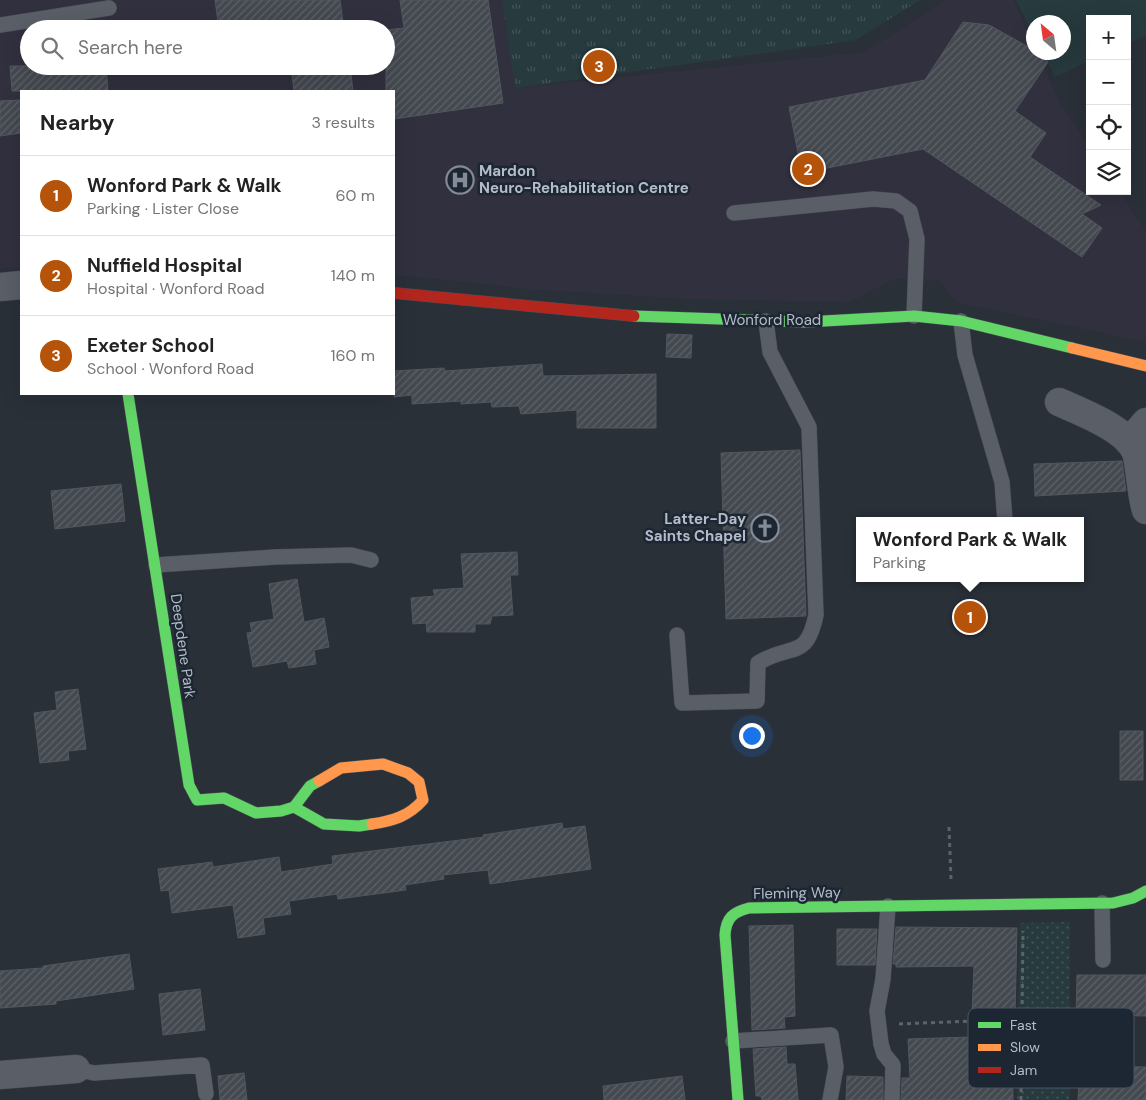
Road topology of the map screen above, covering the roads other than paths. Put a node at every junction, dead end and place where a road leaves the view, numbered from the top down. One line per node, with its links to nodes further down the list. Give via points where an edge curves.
1 (109, 8): 2 (lane)
2 (32, 20)
3 (20, 22): 4 (lane)
4 (0, 25)
5 (734, 213): 9 (lane, via 873,198 896,201 910,211 917,239)
6 (20, 285): 7 (street)
7 (0, 287)
8 (395, 293): 10 (street, Wonford Road, via 640,316)
9 (914, 316): 10 (street, Wonford Road); 11 (street, Wonford Road)
10 (766, 321): 20 (lane, via 770,352 809,426 816,615 812,637 801,648 773,653 758,663 757,701 682,703)
11 (961, 321): 12 (street, Wonford Road); 17 (lane, via 965,355 1002,482)
12 (1146, 366)
13 (128, 395): 19 (street, Deepdene Park)
14 (1058, 402): 15 (street)
15 (1137, 432): 16 (street, via 1136,453)
16 (1146, 510)
17 (1005, 517)
18 (372, 560): 19 (lane, via 351,555)
19 (156, 564): 21 (street, Deepdene Park, via 193,796 197,800 224,798 256,813)
20 (677, 635)
21 (294, 807): 21 (street, via 324,824 359,826 392,821 414,810 423,800 418,782 408,773 383,764 341,768 310,786)
22 (1146, 891): 23 (street, Fleming Way, via 1134,898)
23 (1102, 903): 24 (street, Fleming Way); 25 (lane)
24 (888, 906): 26 (street, Fleming Way, via 749,908 730,916 725,924 725,935); 32 (lane, via 883,980 877,1011 884,1054 893,1065)
25 (1103, 960)
26 (733, 1041): 30 (street, Fleming Way); 31 (lane, via 831,1035 836,1067)
27 (76, 1070): 28 (street); 29 (lane, via 94,1073 202,1065)
28 (0, 1075)
29 (206, 1094)
30 (738, 1100)
31 (830, 1100)
32 (892, 1100)

